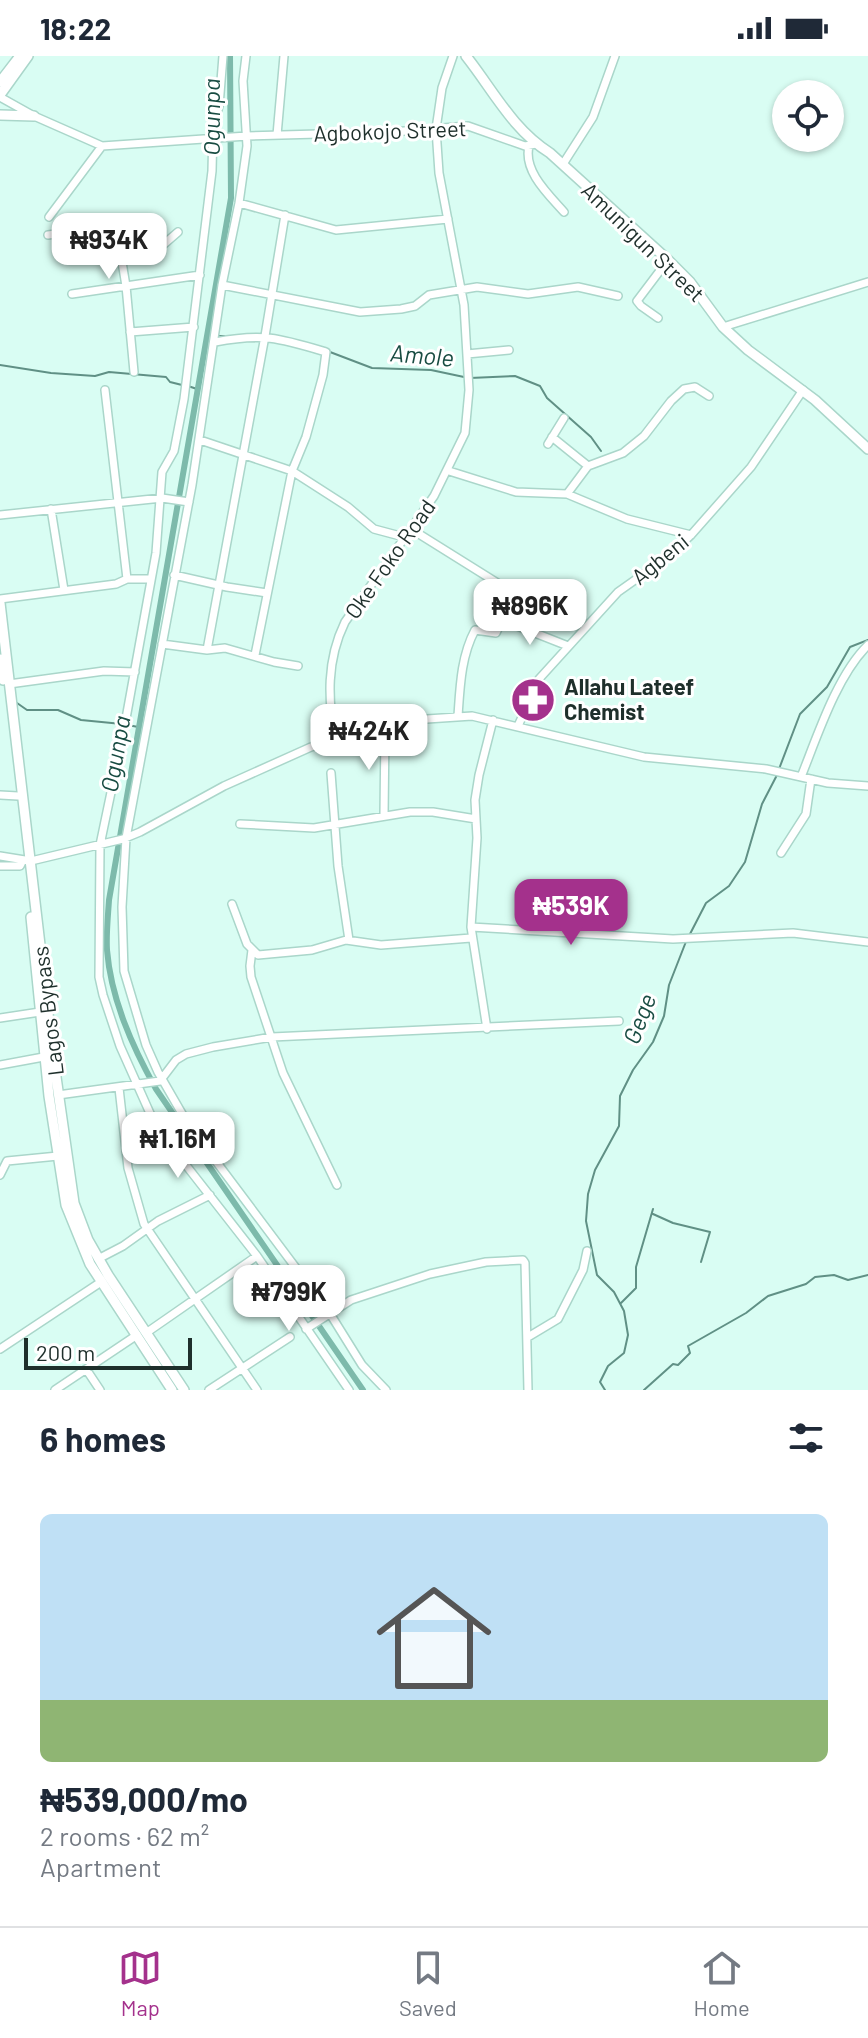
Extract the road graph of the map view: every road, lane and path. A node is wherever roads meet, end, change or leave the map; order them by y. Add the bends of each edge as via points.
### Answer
1 (20, 56) edge
2 (28, 56) edge
3 (223, 56) edge
4 (246, 56) edge
5 (284, 56) edge
6 (453, 56) edge
7 (466, 56) edge
8 (615, 56) edge
9 (0, 82) edge
10 (0, 96) edge
11 (0, 115) edge
12 (34, 116) junction
13 (436, 129) junction
14 (277, 135) junction
15 (244, 136) junction
16 (213, 138) junction
17 (532, 145) junction
18 (102, 146) junction
19 (563, 164) junction
20 (239, 203) junction
21 (564, 212) dead end
22 (285, 215) junction
23 (49, 217) dead end
24 (448, 219) junction
25 (178, 232) dead end
26 (48, 235) dead end
27 (121, 255) junction
28 (668, 260) junction
29 (200, 275) junction
30 (868, 282) edge
31 (222, 285) junction
32 (126, 286) junction
33 (462, 289) junction
34 (72, 294) dead end
35 (271, 295) junction
36 (618, 296) dead end
37 (658, 318) dead end
38 (194, 327) junction
39 (723, 327) junction
40 (130, 332) junction
41 (265, 336) junction
42 (215, 342) junction
43 (509, 350) dead end
44 (467, 354) junction
45 (134, 372) dead end
46 (105, 390) dead end
47 (803, 390) junction
48 (709, 396) dead end
49 (564, 418) dead end
50 (200, 440) junction
51 (868, 449) edge
52 (242, 454) junction
53 (588, 466) junction
54 (292, 471) junction
55 (449, 471) junction
56 (567, 494) junction
57 (164, 498) junction
58 (117, 502) junction
59 (187, 502) junction
60 (51, 509) junction
61 (0, 515) edge
62 (411, 529) junction
63 (691, 535) junction
64 (404, 537) junction
65 (174, 575) junction
66 (127, 579) junction
67 (151, 579) junction
68 (220, 585) junction
69 (64, 590) junction
70 (267, 593) junction
71 (0, 601) edge
72 (502, 620) junction
73 (162, 644) junction
74 (868, 645) edge
75 (568, 646) junction
76 (207, 650) junction
77 (255, 655) junction
78 (0, 659) edge
79 (298, 666) dead end
80 (135, 672) junction
81 (9, 684) junction
82 (458, 716) junction
83 (493, 720) junction
84 (518, 726) junction
85 (385, 729) junction
86 (335, 741) junction
87 (331, 773) dead end
88 (801, 777) junction
89 (811, 779) junction
90 (868, 786) edge
91 (0, 795) edge
92 (18, 796) junction
93 (384, 816) junction
94 (476, 819) junction
95 (240, 824) dead end
96 (337, 824) junction
97 (125, 838) junction
98 (102, 844) junction
99 (781, 853) dead end
100 (0, 856) edge
101 (26, 861) junction
102 (0, 866) edge
103 (232, 904) dead end
104 (471, 927) junction
105 (471, 938) junction
106 (349, 940) junction
107 (868, 942) edge
108 (252, 950) junction
109 (40, 1012) junction
110 (0, 1018) edge
111 (619, 1021) dead end
112 (487, 1029) junction
113 (272, 1037) junction
114 (49, 1056) junction
115 (0, 1065) edge
116 (161, 1080) junction
117 (139, 1084) junction
118 (119, 1088) junction
119 (58, 1095) junction
120 (58, 1156) junction
121 (0, 1175) edge
122 (337, 1185) dead end
123 (210, 1195) junction
124 (148, 1229) junction
125 (587, 1251) dead end
126 (257, 1256) junction
127 (98, 1259) junction
128 (101, 1282) junction
129 (195, 1299) junction
130 (328, 1313) junction
131 (306, 1329) junction
132 (141, 1334) junction
133 (290, 1337) dead end
134 (528, 1337) junction
135 (0, 1349) edge
136 (86, 1369) junction
137 (242, 1369) junction
138 (55, 1390) edge
139 (100, 1390) edge
140 (172, 1390) edge
141 (184, 1390) edge
142 (209, 1390) edge
143 (257, 1390) edge
144 (349, 1390) edge
145 (386, 1390) edge
146 (528, 1390) edge

1 - 9 main road
2 - 10 main road
3 - 16 street
4 - 15 street
5 - 14 street
6 - 13 street, Oke Foko Road
7 - 17 main road, Amunigun Street
8 - 19 street via 593,117
10 - 12 street
11 - 12 main road
12 - 18 street
13 - 14 street, Agbokojo Street
13 - 17 street, Agbokojo Street via 468,126
13 - 24 street, Oke Foko Road
14 - 15 street, Agbokojo Street
15 - 16 street, Agbokojo Street
15 - 20 street
16 - 18 street, Agbokojo Street
16 - 29 street
17 - 19 main road, Amunigun Street
17 - 21 street via 526,156 531,169
18 - 23 street
19 - 28 main road, Amunigun Street
20 - 22 street
20 - 31 street
22 - 24 street via 336,230
22 - 35 street
24 - 33 street, Oke Foko Road
25 - 27 street via 163,245
26 - 27 street via 116,226
27 - 32 street
28 - 37 street via 637,301
28 - 39 main road, Amunigun Street
29 - 32 street
29 - 38 street
30 - 39 street
31 - 35 street
31 - 42 street
32 - 34 street
32 - 40 street
33 - 35 street via 379,312
33 - 36 street via 528,294 578,287
33 - 44 street, Oke Foko Road
35 - 41 street
38 - 40 street
38 - 57 street via 174,451 162,472
39 - 47 main road, Amunigun Street
40 - 45 street
41 - 42 street
41 - 52 street
41 - 54 street via 326,352 306,437
42 - 50 street
43 - 44 street
44 - 55 street, Oke Foko Road via 465,433
46 - 58 street
47 - 51 main road, Amunigun Street
47 - 63 street, Agbeni via 751,467
48 - 53 street via 695,387 684,389 623,453
49 - 53 street via 550,440
50 - 52 street
50 - 59 street
52 - 54 street
52 - 68 street
53 - 56 street
54 - 64 street via 374,529
54 - 70 street
55 - 56 street via 516,492
55 - 62 street, Oke Foko Road
56 - 63 street via 627,519
57 - 58 street
57 - 59 street
57 - 67 street
58 - 60 street
58 - 66 street
59 - 65 street
60 - 61 street
60 - 69 street
62 - 64 street, Oke Foko Road
62 - 72 street via 499,584
63 - 75 street, Agbeni via 618,592
64 - 86 street, Oke Foko Road via 338,636 329,679
65 - 68 street
65 - 73 street
66 - 67 street
66 - 69 street
67 - 80 street
68 - 70 street
68 - 76 street
69 - 71 street
70 - 77 street
71 - 81 main road, Lagos Bypass
72 - 75 street
72 - 82 street via 496,633 475,630 471,637
73 - 76 street
73 - 97 street
74 - 88 street via 832,703
75 - 84 street, Agbeni via 539,679
76 - 77 street
77 - 79 street
78 - 92 main road, Lagos Bypass
80 - 81 street
80 - 98 street
81 - 101 main road, Lagos Bypass
82 - 83 street
82 - 85 street
83 - 84 street
83 - 94 street via 479,775
84 - 88 street via 644,757
85 - 86 street
85 - 93 street
86 - 97 street via 290,755
87 - 96 street
88 - 89 street
89 - 90 street
89 - 99 street via 806,814
91 - 92 street
92 - 101 main road, Lagos Bypass
93 - 94 street via 433,812
93 - 96 street
94 - 104 street
95 - 96 street via 298,829
96 - 106 street
97 - 98 street
97 - 116 street via 124,971
98 - 101 street
98 - 117 street via 99,977 110,1018
100 - 101 street
101 - 102 street
101 - 109 main road, Lagos Bypass
101 - 114 main road, Lagos Bypass
103 - 108 street
104 - 105 street
104 - 107 street via 673,939 775,933
105 - 106 street via 381,945
105 - 112 street
106 - 108 street via 266,956
108 - 113 street via 251,977
109 - 110 street
109 - 114 main road, Lagos Bypass
111 - 112 street
112 - 113 street
113 - 116 street via 186,1054
113 - 122 street via 283,1073
114 - 115 street
114 - 119 main road, Lagos Bypass
114 - 120 main road, Lagos Bypass
116 - 117 street
116 - 130 street
117 - 118 street
117 - 123 street via 153,1120
118 - 119 street
118 - 124 street via 128,1168
119 - 127 main road, Lagos Bypass via 74,1203
120 - 121 street via 7,1161
120 - 128 main road, Lagos Bypass via 72,1223
123 - 124 street
123 - 126 street
124 - 127 street
124 - 129 street
125 - 134 street via 558,1319
126 - 129 street
126 - 131 street
127 - 132 main road, Lagos Bypass
128 - 132 main road, Lagos Bypass
128 - 135 street
129 - 132 street
129 - 137 street
130 - 131 street
130 - 134 street via 430,1274 523,1260
130 - 145 street via 362,1365
131 - 144 street
132 - 136 street
132 - 140 main road, Lagos Bypass
132 - 141 main road, Lagos Bypass
133 - 137 street
134 - 146 street
136 - 138 street
136 - 139 street
137 - 142 street
137 - 143 street

